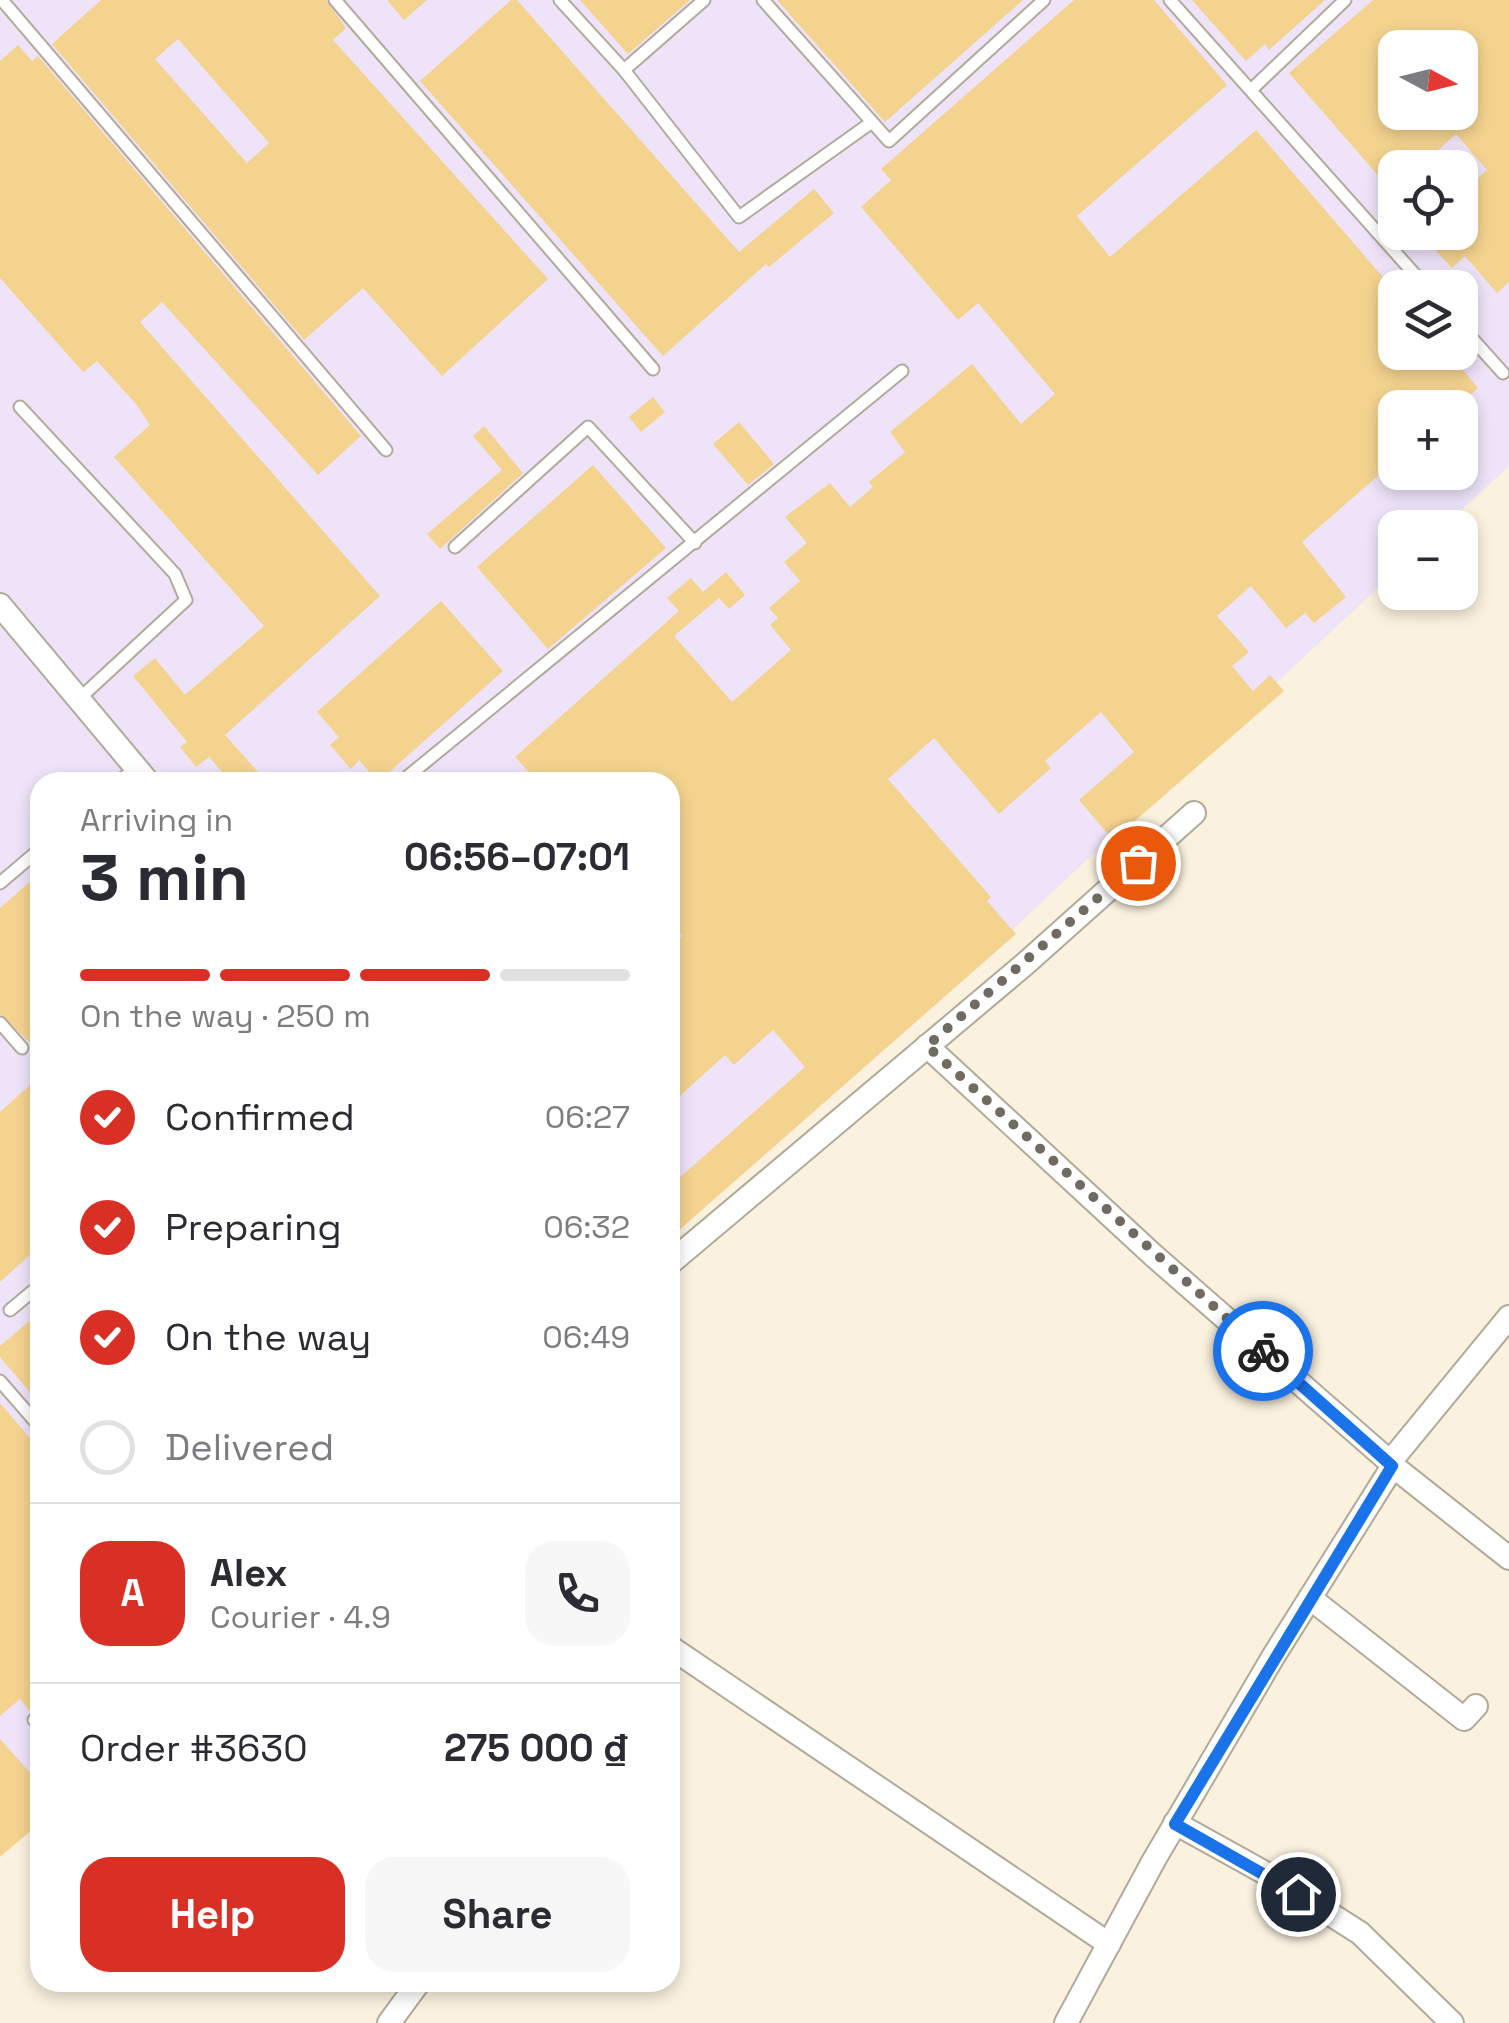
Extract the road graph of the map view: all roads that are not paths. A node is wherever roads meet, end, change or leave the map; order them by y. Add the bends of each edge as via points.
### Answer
1 (2, 0) edge
2 (335, 0) edge
3 (560, 0) edge
4 (704, 0) edge
5 (764, 0) edge
6 (1044, 0) edge
7 (1170, 0) edge
8 (1345, 0) edge
9 (624, 70) junction
10 (1251, 90) junction
11 (872, 122) junction
12 (1411, 270) edge
13 (1478, 345) edge
14 (653, 369) dead end
15 (902, 371) dead end
16 (1503, 373) dead end
17 (20, 407) dead end
18 (386, 450) dead end
19 (695, 543) junction
20 (454, 547) dead end
21 (0, 605) edge
22 (79, 699) junction
23 (130, 772) edge
24 (414, 772) edge
25 (1194, 813) dead end
26 (30, 858) edge
27 (0, 883) edge
28 (0, 1022) edge
29 (927, 1046) junction
30 (22, 1048) dead end
31 (680, 1254) edge
32 (30, 1293) edge
33 (10, 1310) dead end
34 (1509, 1318) edge
35 (0, 1381) edge
36 (30, 1416) edge
37 (1392, 1464) junction
38 (1509, 1558) edge
39 (1310, 1598) junction
40 (680, 1654) edge
41 (1476, 1706) dead end
42 (1175, 1824) junction
43 (1109, 1944) junction
44 (411, 1992) edge
45 (389, 2023) edge
46 (1066, 2023) edge
47 (1452, 2023) edge

1 - 18 lane
2 - 14 lane
3 - 9 lane
4 - 9 lane
5 - 11 lane
6 - 11 lane via 889,141
7 - 10 lane
8 - 10 lane
9 - 11 lane via 739,218
10 - 12 lane
13 - 16 lane
15 - 19 lane
17 - 22 lane via 175,574 186,600
19 - 20 lane via 588,427
19 - 24 lane
21 - 22 street
22 - 23 street
25 - 29 street
26 - 27 lane
28 - 30 lane
29 - 31 street
29 - 37 street
32 - 33 lane
34 - 37 street
35 - 36 lane
37 - 38 street
37 - 39 street
39 - 41 street via 1464,1719
39 - 42 street
40 - 43 street
42 - 43 street
42 - 47 street via 1360,1934
43 - 46 street
44 - 45 street

